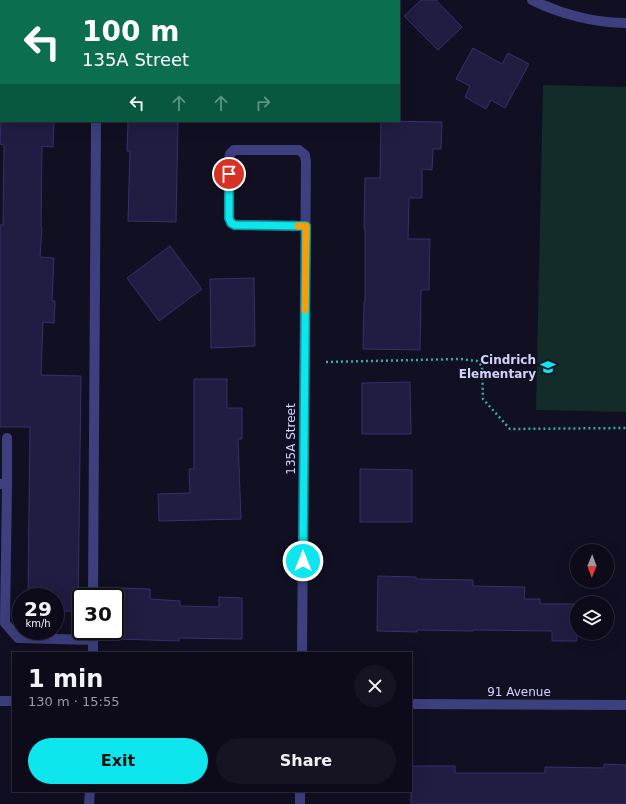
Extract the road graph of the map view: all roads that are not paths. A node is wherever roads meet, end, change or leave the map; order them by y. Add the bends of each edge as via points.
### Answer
1 (533, 0) edge
2 (626, 23) edge
3 (96, 122) edge
4 (306, 226) junction
5 (8, 438) dead end
6 (4, 484) edge
7 (93, 588) edge
8 (72, 636) edge
9 (93, 640) edge
10 (93, 652) edge
11 (302, 652) edge
12 (0, 701) edge
13 (12, 701) edge
14 (412, 704) edge
15 (626, 705) edge
16 (90, 792) edge
17 (300, 792) edge
18 (89, 804) edge
19 (300, 804) edge

1 - 2 street via 570,14 609,23
3 - 7 street
4 - 4 street, 135A Street via 231,223 230,154 234,150 299,150 305,155
4 - 11 street, 135A Street
5 - 6 street
6 - 8 street via 5,623 18,638
9 - 10 street
12 - 13 street
14 - 15 street, 91 Avenue
16 - 18 street
17 - 19 street

